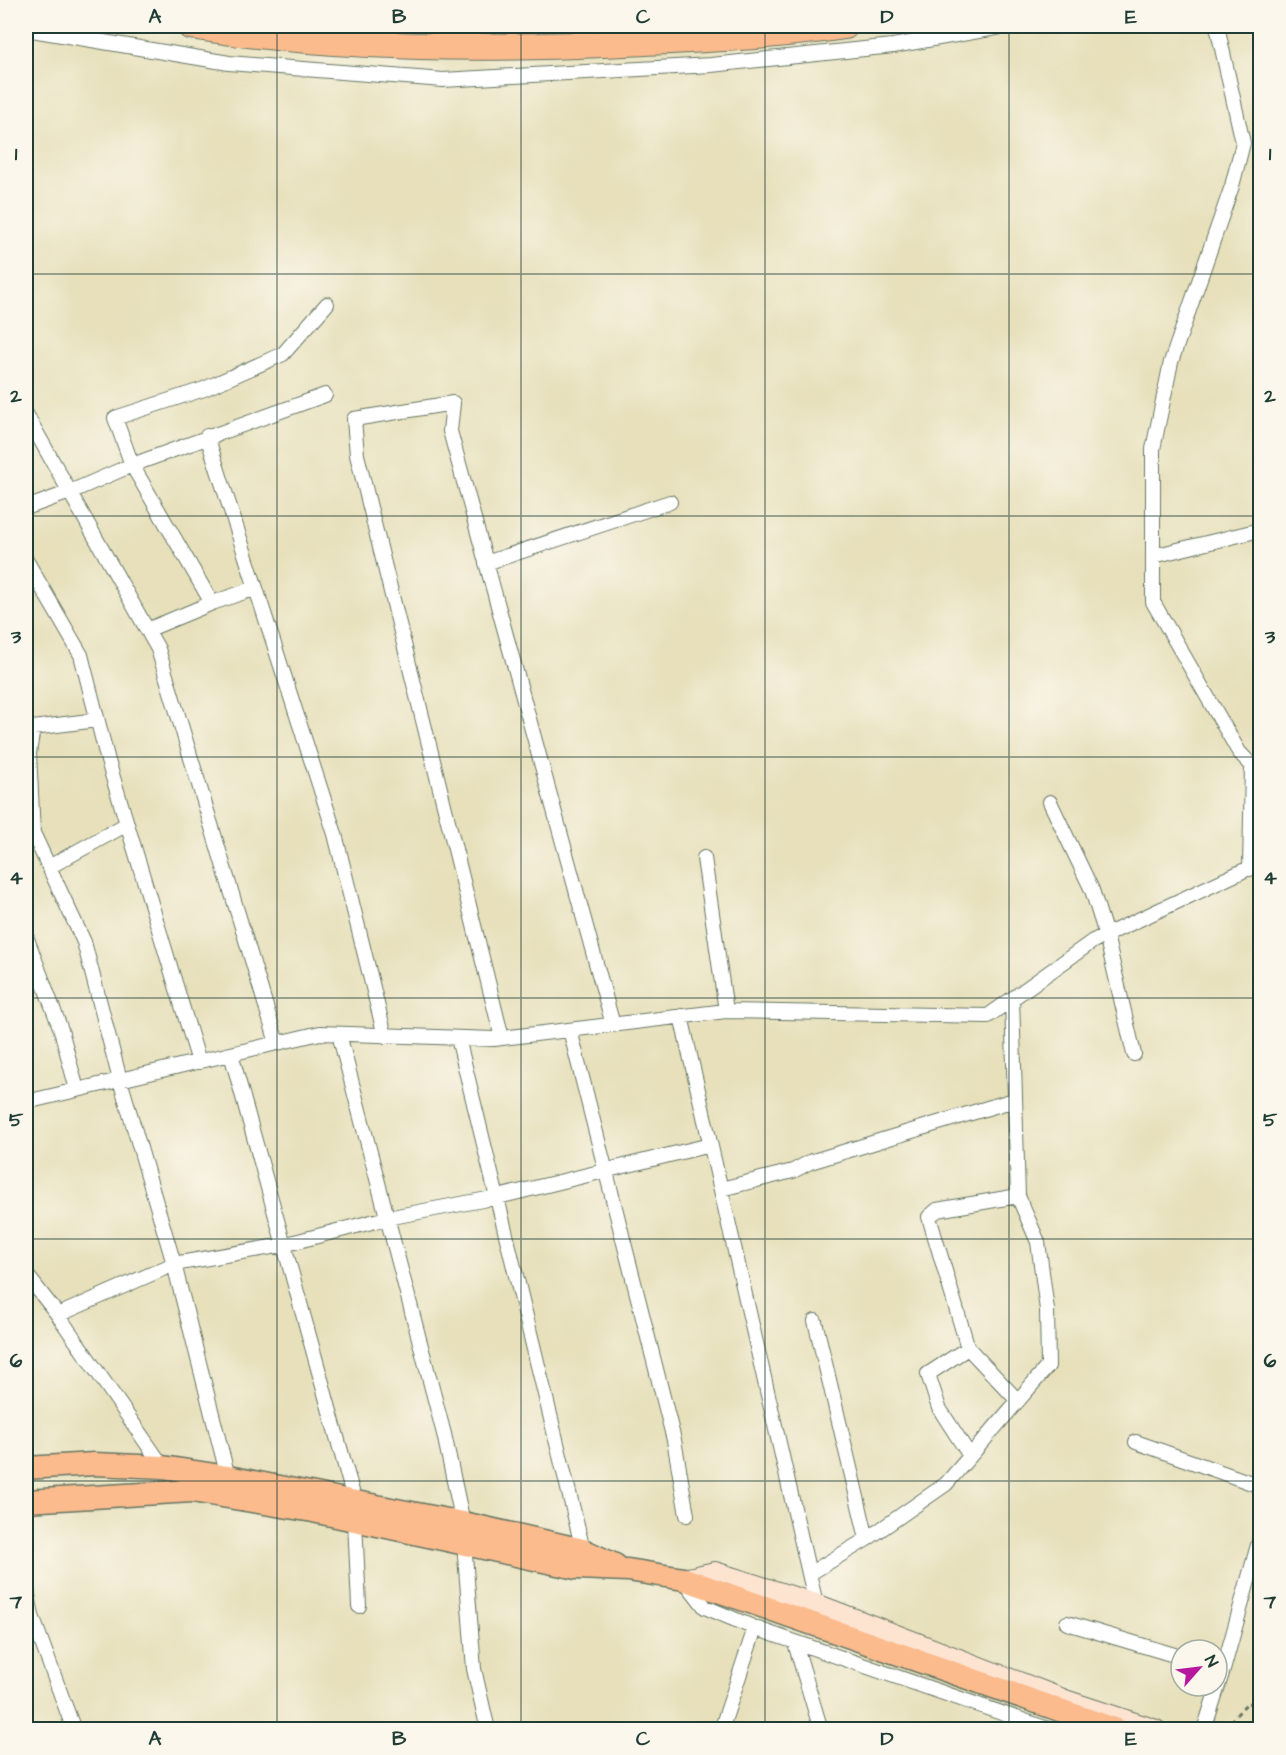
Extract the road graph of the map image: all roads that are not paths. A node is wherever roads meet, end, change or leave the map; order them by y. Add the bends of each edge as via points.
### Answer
1 (190, 26) edge
2 (845, 26) edge
3 (1007, 26) edge
4 (1217, 26) edge
5 (26, 29) edge
6 (327, 304) dead end
7 (325, 395) dead end
8 (26, 414) edge
9 (207, 436) junction
10 (132, 465) junction
11 (70, 492) junction
12 (670, 502) dead end
13 (26, 508) edge
14 (1260, 530) edge
15 (1153, 556) junction
16 (26, 560) edge
17 (486, 563) junction
18 (256, 588) junction
19 (212, 603) junction
20 (147, 630) junction
21 (97, 720) junction
22 (1256, 770) edge
23 (1050, 802) dead end
24 (127, 824) junction
25 (29, 834) edge
26 (704, 858) dead end
27 (1255, 866) edge
28 (49, 867) junction
29 (1106, 935) junction
30 (26, 936) edge
31 (1012, 999) junction
32 (726, 1011) junction
33 (681, 1016) junction
34 (613, 1025) junction
35 (570, 1030) junction
36 (339, 1034) junction
37 (385, 1035) junction
38 (458, 1038) junction
39 (502, 1038) junction
40 (277, 1043) junction
41 (231, 1054) junction
42 (1134, 1054) dead end
43 (199, 1062) junction
44 (120, 1080) junction
45 (77, 1090) junction
46 (1014, 1100) junction
47 (26, 1102) edge
48 (710, 1145) junction
49 (606, 1172) junction
50 (721, 1189) junction
51 (1018, 1196) junction
52 (498, 1197) junction
53 (387, 1218) junction
54 (283, 1245) junction
55 (174, 1264) junction
56 (26, 1274) edge
57 (58, 1316) junction
58 (815, 1321) dead end
59 (968, 1348) junction
60 (1018, 1401) junction
61 (1136, 1442) dead end
62 (970, 1456) junction
63 (163, 1467) junction
64 (26, 1468) edge
65 (228, 1477) junction
66 (1260, 1486) edge
67 (26, 1501) edge
68 (355, 1512) junction
69 (687, 1515) dead end
70 (464, 1533) junction
71 (1260, 1538) edge
72 (867, 1539) junction
73 (583, 1550) junction
74 (628, 1570) junction
75 (809, 1574) junction
76 (695, 1583) junction
77 (26, 1585) edge
78 (816, 1604) junction
79 (359, 1606) dead end
80 (1067, 1623) dead end
81 (755, 1628) junction
82 (1229, 1640) edge
83 (795, 1643) junction
84 (1169, 1654) edge
85 (1212, 1698) edge
86 (74, 1730) edge
87 (488, 1730) edge
88 (721, 1730) edge
89 (820, 1730) edge
90 (1051, 1730) edge
91 (1117, 1730) edge
92 (1156, 1730) edge
93 (1204, 1730) edge

1 - 2 highway via 414,46 537,47 722,38
3 - 5 street via 893,46 711,64 442,80 229,63
4 - 15 street via 1243,143 1171,362 1153,449
6 - 10 street via 284,354 204,389 115,418
7 - 9 street
8 - 11 street
9 - 10 street
9 - 18 street
10 - 11 street
10 - 19 street
11 - 13 street
11 - 20 street
12 - 17 street
14 - 15 street
15 - 22 street via 1153,602 1239,752
16 - 21 street via 81,656
17 - 34 street
17 - 39 street via 450,432 453,403 354,419 357,454
18 - 19 street
18 - 37 street via 335,834
19 - 20 street
20 - 40 street via 158,649
21 - 24 street
21 - 25 street via 33,728 29,753
22 - 27 street
23 - 29 street via 1092,890
24 - 28 street
24 - 43 street
25 - 28 street
26 - 32 street
27 - 29 street
28 - 44 street via 84,942
29 - 31 street
29 - 42 street
30 - 45 street via 62,1030
31 - 32 street via 988,1016
31 - 46 street
32 - 33 street
33 - 34 street
33 - 48 street
34 - 35 street
35 - 39 street
35 - 49 street
36 - 37 street
36 - 40 street via 320,1033
36 - 53 street
37 - 38 street
38 - 39 street
38 - 52 street
40 - 41 street
41 - 43 street
41 - 54 street
43 - 44 street
44 - 45 street
44 - 55 street
45 - 47 street
46 - 50 street via 810,1162 793,1171
46 - 51 street
48 - 49 street
48 - 50 street
49 - 52 street
49 - 69 street via 674,1440
50 - 75 street
51 - 59 street via 937,1210 929,1217
51 - 60 street via 1038,1242 1047,1310 1048,1366
52 - 53 street
52 - 73 street
53 - 54 street
53 - 70 street via 444,1434
54 - 55 street
54 - 68 street
55 - 57 street
55 - 65 street
56 - 57 street
57 - 63 street
58 - 72 street
59 - 60 street
59 - 62 street via 928,1374 939,1408
60 - 62 street
61 - 66 street
62 - 72 street via 946,1484
63 - 64 main road via 94,1464
63 - 65 main road
65 - 68 main road
67 - 68 main road via 192,1491 313,1511
68 - 70 main road
68 - 79 street
70 - 73 main road
70 - 74 main road via 576,1568
70 - 87 street via 474,1669
71 - 82 street
72 - 75 street
73 - 74 main road
74 - 76 main road
75 - 78 street
76 - 78 street via 715,1572
76 - 81 street via 705,1607
76 - 91 main road
77 - 86 street via 32,1616
78 - 92 street via 1068,1701
80 - 84 street
81 - 83 street
81 - 88 street
83 - 89 street
83 - 90 street
85 - 93 street

